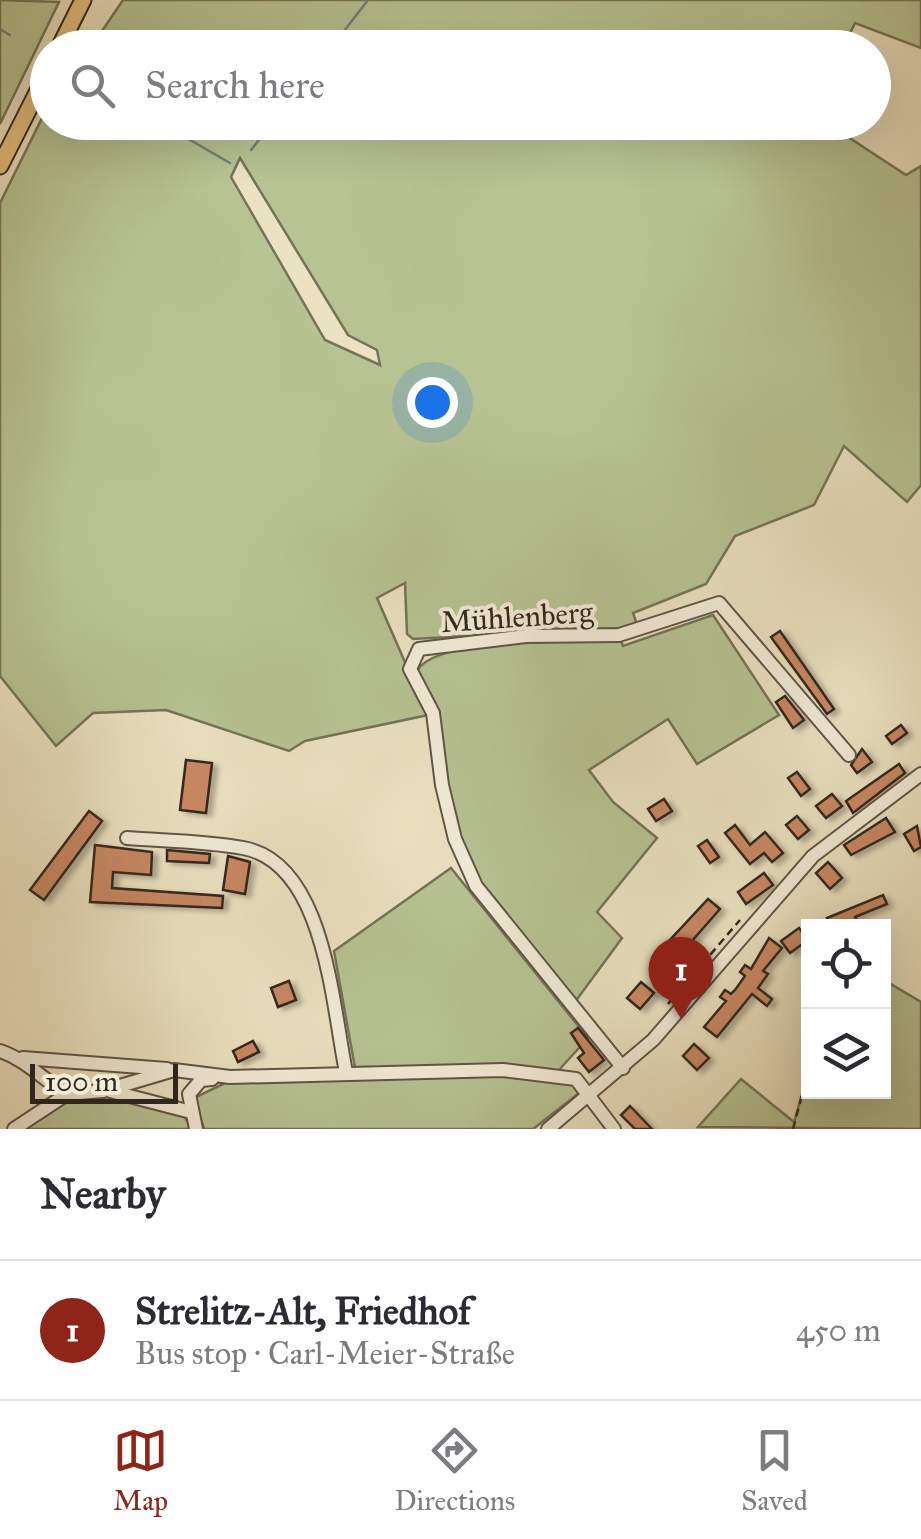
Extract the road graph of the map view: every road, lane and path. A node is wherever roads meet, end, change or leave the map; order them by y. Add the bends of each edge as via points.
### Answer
1 (83, 0) edge
2 (68, 30) edge
3 (30, 107) edge
4 (0, 166) edge
5 (849, 755) dead end
6 (921, 774) edge
7 (128, 838) dead end
8 (752, 926) junction
9 (664, 1010) dead end
10 (0, 1051) edge
11 (23, 1058) junction
12 (622, 1068) junction
13 (179, 1071) junction
14 (346, 1072) junction
15 (230, 1078) junction
16 (103, 1090) junction
17 (67, 1094) junction
18 (189, 1094) junction
19 (589, 1097) junction
20 (801, 1099) edge
21 (191, 1112) junction
22 (14, 1129) edge
23 (196, 1129) edge
24 (548, 1129) edge
25 (614, 1129) edge
26 (793, 1129) edge

1 - 2 main road
3 - 4 main road
5 - 12 street, Mühlenberg via 718,603 619,635 526,636 420,649 410,670 433,714 442,786 470,874
6 - 8 street via 828,842
7 - 14 street via 246,848 277,862 300,887 317,930
8 - 9 path via 739,920
8 - 12 street
10 - 11 street
11 - 13 street
11 - 17 street
12 - 19 street
13 - 15 street
13 - 16 street
13 - 18 street
14 - 15 street
14 - 19 street via 539,1072 576,1079
15 - 18 street via 201,1080
16 - 17 street
16 - 21 street
17 - 22 street
18 - 21 street
19 - 24 street
19 - 25 street
20 - 26 path
21 - 23 street

